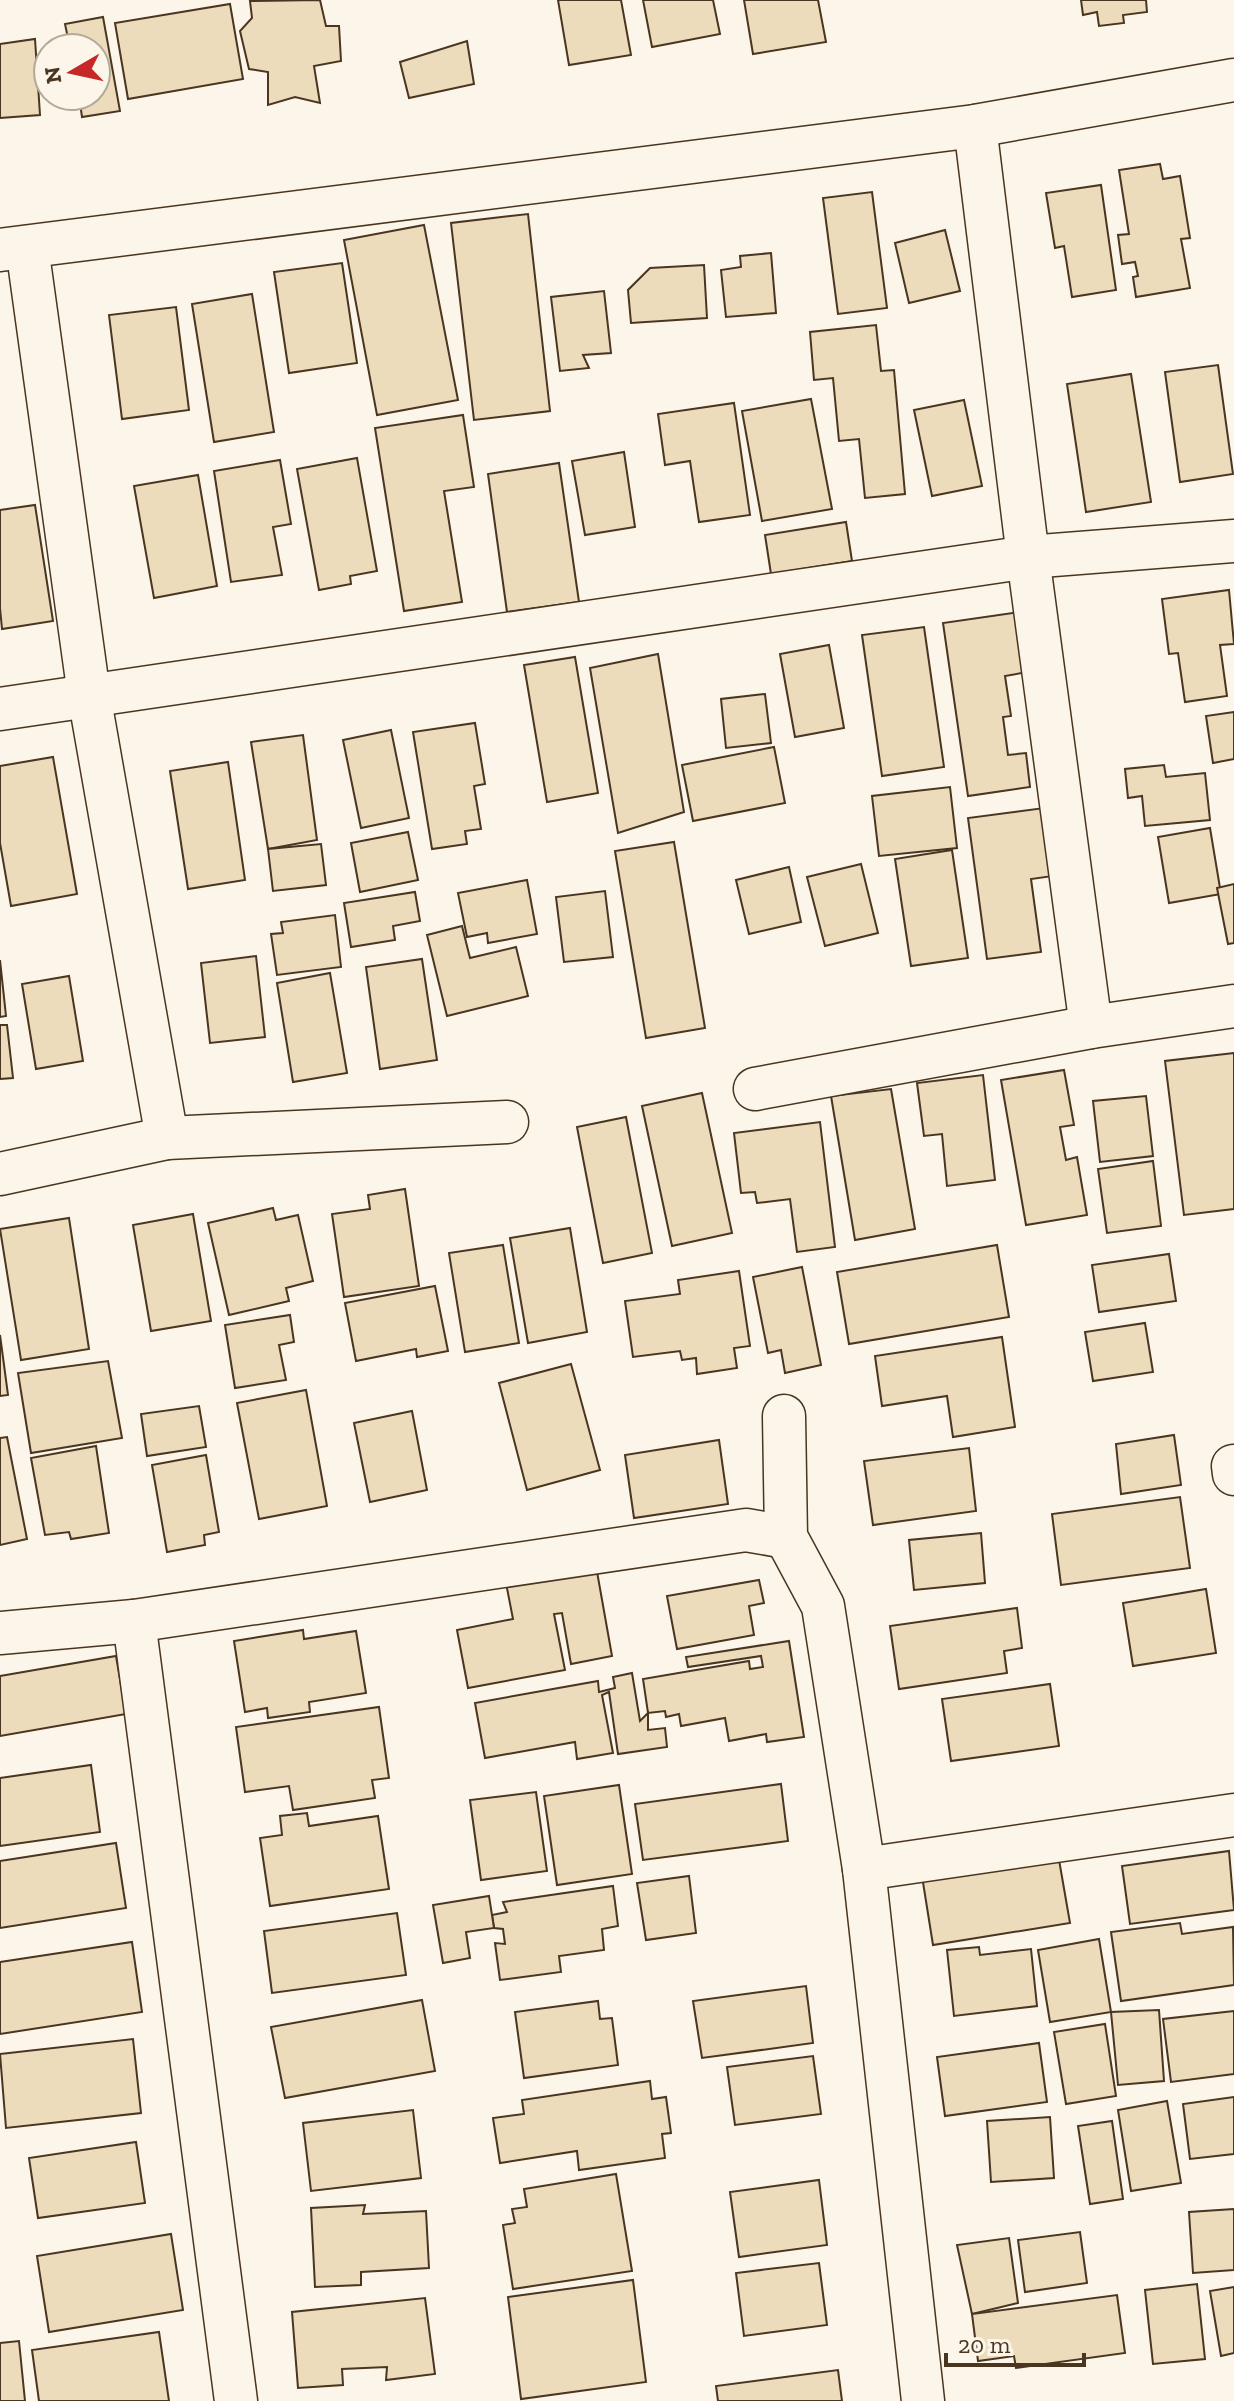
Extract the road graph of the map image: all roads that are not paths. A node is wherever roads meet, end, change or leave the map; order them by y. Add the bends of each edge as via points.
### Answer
1 (1234, 80) edge
2 (975, 126) junction
3 (13, 248) edge
4 (1234, 541) edge
5 (1028, 557) junction
6 (89, 695) junction
7 (0, 709) edge
8 (1234, 1006) edge
9 (1091, 1027) junction
10 (755, 1089) dead end
11 (507, 1122) dead end
12 (167, 1138) junction
13 (0, 1174) edge
14 (784, 1416) dead end
15 (786, 1537) junction
16 (134, 1621) junction
17 (0, 1633) edge
18 (1234, 1815) edge
19 (864, 1869) junction
20 (236, 2401) edge
21 (923, 2401) edge

1 - 2 street
2 - 3 street
2 - 5 street
3 - 6 street
4 - 5 street
5 - 6 street
5 - 9 street
6 - 7 street
6 - 12 street
8 - 9 street
9 - 10 street
11 - 12 street
12 - 13 street
14 - 15 street
15 - 16 street via 746,1530
15 - 19 street via 823,1606
16 - 17 street
16 - 20 street
18 - 19 street
19 - 21 street

